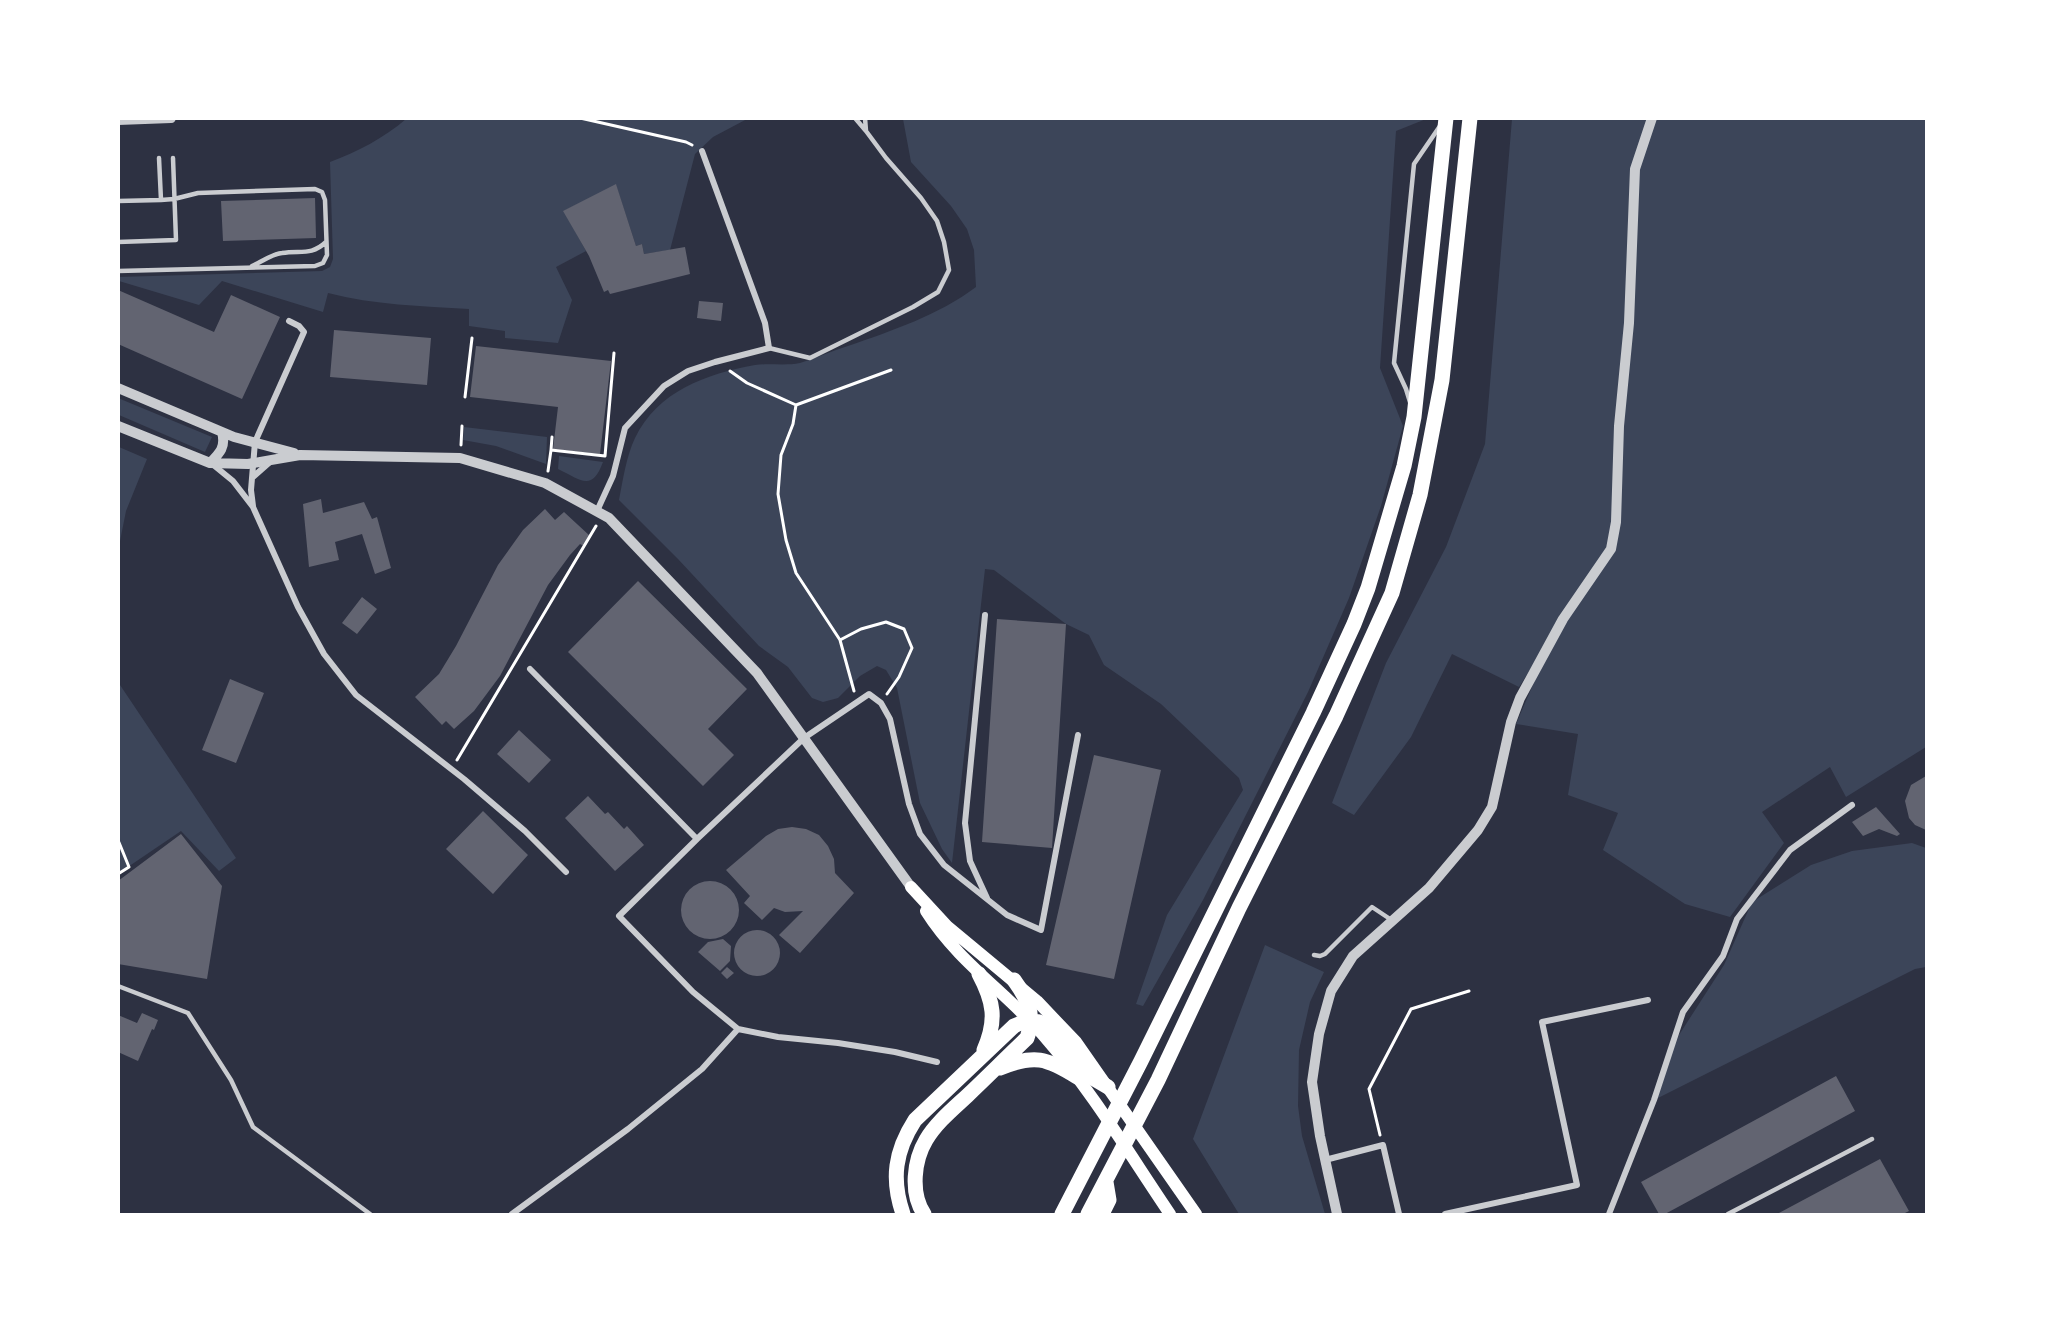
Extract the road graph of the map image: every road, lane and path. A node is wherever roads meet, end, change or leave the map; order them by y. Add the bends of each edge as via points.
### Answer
1 (171, 118) edge
2 (580, 118) edge
3 (855, 118) edge
4 (865, 118) edge
5 (1445, 118) edge
6 (1470, 118) edge
7 (1652, 118) edge
8 (118, 120) edge
9 (866, 131) junction
10 (702, 151) joint
11 (159, 158) dead end
12 (173, 158) dead end
13 (174, 199) junction
14 (161, 200) junction
15 (118, 201) edge
16 (118, 242) edge
17 (327, 242) junction
18 (249, 268) junction
19 (118, 271) edge
20 (289, 321) dead end
21 (472, 338) dead end
22 (769, 348) junction
23 (614, 353) dead end
24 (715, 362) junction
25 (891, 370) dead end
26 (118, 388) edge
27 (465, 397) dead end
28 (796, 405) junction
29 (1414, 417) junction
30 (118, 426) edge
31 (222, 432) junction
32 (552, 437) dead end
33 (255, 442) junction
34 (551, 450) junction
35 (300, 455) junction
36 (277, 458) junction
37 (210, 463) junction
38 (253, 463) junction
39 (252, 477) junction
40 (545, 483) junction
41 (253, 507) junction
42 (600, 513) junction
43 (985, 615) dead end
44 (840, 640) junction
45 (530, 669) dead end
46 (857, 701) junction
47 (881, 703) junction
48 (1078, 735) dead end
49 (804, 738) junction
50 (452, 770) junction
51 (1852, 806) dead end
52 (697, 838) junction
53 (118, 840) edge
54 (566, 872) dead end
55 (118, 874) edge
56 (911, 887) junction
57 (989, 901) junction
58 (1393, 921) junction
59 (1314, 955) dead end
60 (979, 974) junction
61 (1014, 980) junction
62 (118, 986) edge
63 (1469, 991) dead end
64 (1648, 1000) dead end
65 (1031, 1021) junction
66 (738, 1029) junction
67 (982, 1056) junction
68 (937, 1062) dead end
69 (994, 1070) junction
70 (1077, 1077) junction
71 (1108, 1088) junction
72 (1872, 1139) dead end
73 (1383, 1145) junction
74 (1325, 1160) junction
75 (1088, 1162) junction
76 (1106, 1182) junction
77 (370, 1215) edge
78 (512, 1215) edge
79 (903, 1215) edge
80 (924, 1215) edge
81 (1050, 1215) edge
82 (1062, 1215) edge
83 (1088, 1215) edge
84 (1102, 1215) edge
85 (1170, 1215) edge
86 (1196, 1215) edge
87 (1337, 1215) edge
88 (1400, 1215) edge
89 (1445, 1215) edge
90 (1609, 1215) edge
91 (1728, 1215) edge

1 - 8 street
2 - 10 path via 686,142
3 - 9 lane
4 - 9 lane
5 - 29 highway
5 - 29 lane via 1414,164 1394,363
6 - 76 highway via 1442,380 1420,495 1392,592 1336,716
7 - 58 street via 1635,169 1629,322 1611,549 1563,619 1520,698 1492,807 1478,830 1429,888
9 - 22 lane via 937,220 949,270 938,292 913,308 810,358
10 - 22 street via 765,323
11 - 14 lane
12 - 13 lane
13 - 14 lane
13 - 16 lane via 176,240
13 - 17 lane via 198,193 315,189 322,192 325,200
14 - 15 lane
17 - 18 lane via 310,252 280,253
17 - 18 lane via 323,263 315,266
18 - 19 lane
20 - 33 street via 304,332
21 - 27 path
22 - 24 street
23 - 34 path via 605,456
24 - 28 path via 747,383
24 - 42 street via 688,371 664,386 625,428
25 - 28 path
26 - 31 street
28 - 44 path via 781,455 778,494 786,540 796,573
29 - 75 highway via 1381,548 1354,624
30 - 37 street
31 - 33 street
31 - 37 street via 222,451
32 - 34 path
33 - 35 street
33 - 38 street
34 - 40 path
35 - 36 street
35 - 40 street via 460,458
36 - 38 street
36 - 39 street
37 - 38 street
37 - 41 street via 233,482
38 - 39 street
39 - 41 street
40 - 42 street
41 - 50 street via 324,654 356,695
42 - 49 street via 649,558 757,673
42 - 50 path
43 - 57 street via 965,824 970,861
44 - 46 path
44 - 47 path via 886,622 904,629 912,648 900,677
45 - 52 street
46 - 47 street via 869,694
46 - 49 street
47 - 57 street via 890,719 909,804 920,834 944,865
48 - 57 street via 1041,930 1007,915
49 - 52 street
49 - 56 street
50 - 54 street via 525,831
51 - 90 street via 1790,850 1737,919 1723,956 1683,1012
52 - 66 street via 619,916 693,992
53 - 55 path via 129,867
56 - 60 main road via 939,931
56 - 61 main road via 962,939
58 - 59 lane via 1372,907 1325,954
58 - 74 street via 1353,956 1331,991 1312,1082
60 - 65 main road
60 - 67 highway via 988,990 993,1016
61 - 65 highway via 1026,997
61 - 71 main road via 1083,1050
62 - 77 lane via 188,1013 231,1080 253,1127
63 - 73 path via 1411,1009 1369,1089
64 - 89 street via 1542,1022 1577,1185
65 - 67 highway via 1014,1026
65 - 69 highway via 1027,1038
65 - 70 main road
65 - 71 highway via 1048,1026 1091,1077
66 - 68 street via 896,1052
66 - 78 street via 702,1069
67 - 79 highway via 915,1120 905,1136 896,1171
69 - 70 highway via 1035,1059 1050,1061
69 - 80 highway via 927,1138 915,1177 916,1196
70 - 85 main road
71 - 86 main road
72 - 91 lane
73 - 74 street
73 - 88 street
74 - 87 street
75 - 81 highway via 1072,1174
75 - 82 highway
76 - 83 highway
76 - 84 highway via 1109,1200

